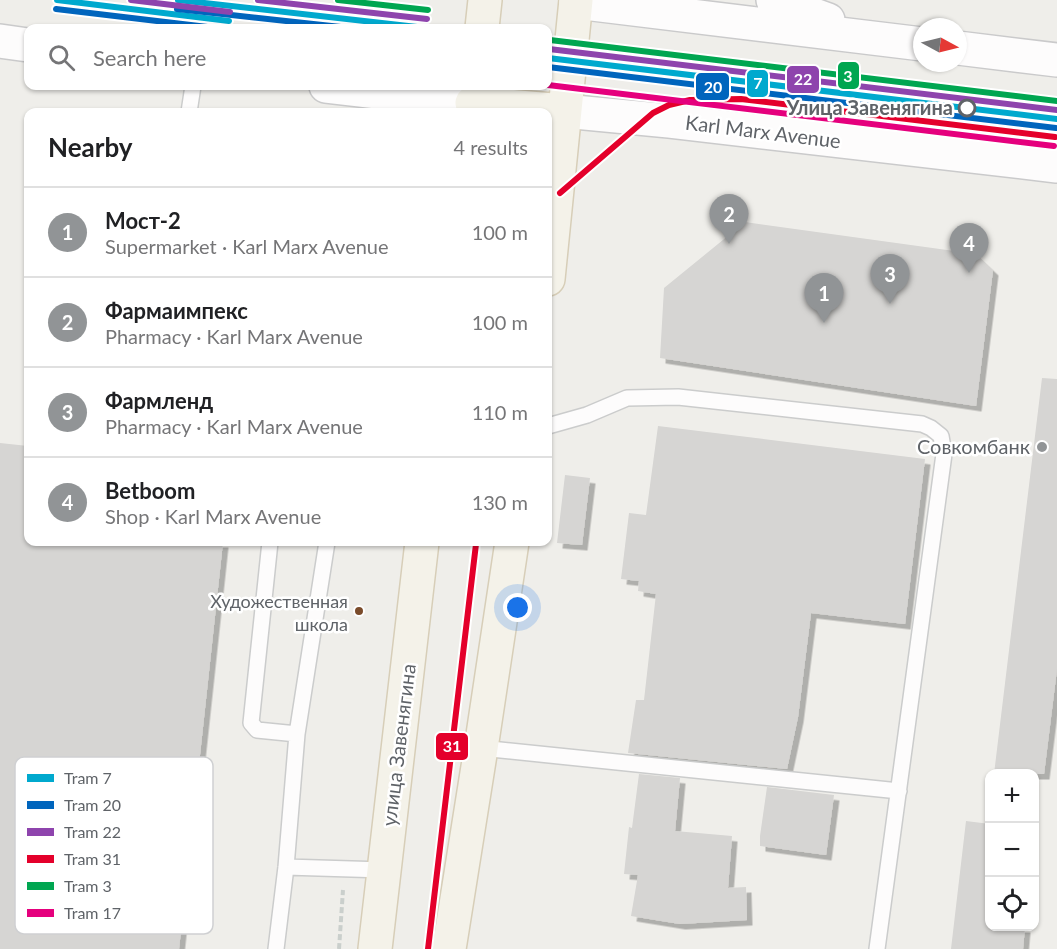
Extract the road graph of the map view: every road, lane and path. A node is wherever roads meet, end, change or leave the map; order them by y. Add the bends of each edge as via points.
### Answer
1 (485, 0) edge
2 (773, 0) edge
3 (570, 1) edge
4 (482, 24) edge
5 (878, 39) junction
6 (0, 41) edge
7 (913, 43) edge
8 (24, 44) edge
9 (967, 49) edge
10 (1057, 60) edge
11 (192, 90) edge
12 (369, 90) edge
13 (473, 100) edge
14 (190, 108) edge
15 (539, 108) edge
16 (552, 110) edge
17 (564, 111) junction
18 (1057, 165) edge
19 (552, 237) edge
20 (552, 425) edge
21 (270, 546) edge
22 (326, 546) edge
23 (422, 546) edge
24 (511, 546) edge
25 (297, 734) junction
26 (482, 748) junction
27 (899, 791) junction
28 (286, 867) junction
29 (345, 869) junction
30 (384, 870) junction
31 (276, 949) edge
32 (339, 949) edge
33 (375, 949) edge
34 (449, 949) edge
35 (877, 949) edge

1 - 4 main road
2 - 5 main road
3 - 5 main road
3 - 17 main road
5 - 7 main road
6 - 8 main road
9 - 10 main road
11 - 14 lane
12 - 13 main road, Karl Marx Avenue
13 - 15 main road, Karl Marx Avenue
16 - 17 main road, Karl Marx Avenue
17 - 18 main road, Karl Marx Avenue
17 - 19 main road
20 - 27 lane via 627,398 678,397 922,424 941,436 944,454
21 - 25 lane via 251,723 257,730
22 - 25 lane
23 - 30 main road, улица Завенягина
24 - 26 main road
25 - 28 lane
26 - 27 lane
26 - 34 main road
27 - 35 lane
28 - 29 lane
28 - 31 lane
29 - 30 lane
29 - 32 path
30 - 33 main road, улица Завенягина

